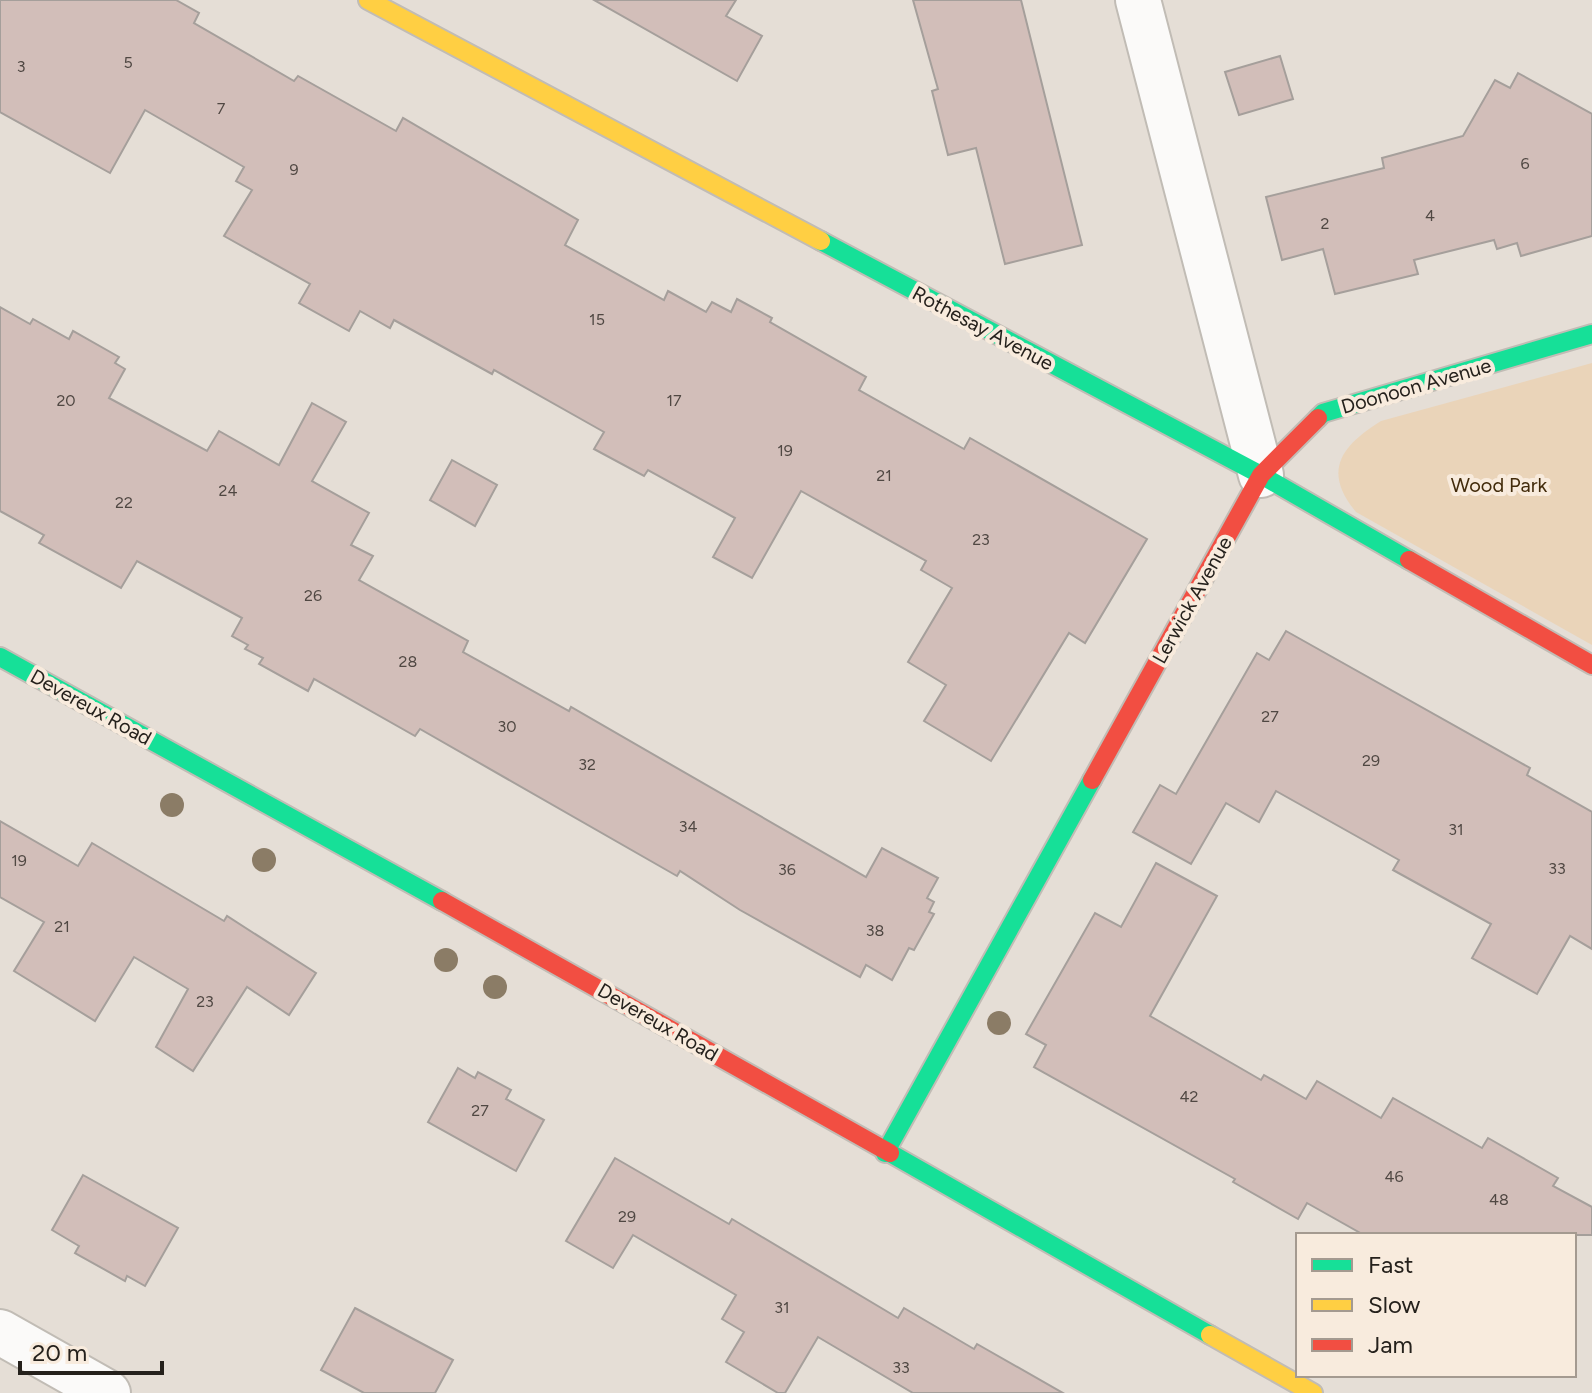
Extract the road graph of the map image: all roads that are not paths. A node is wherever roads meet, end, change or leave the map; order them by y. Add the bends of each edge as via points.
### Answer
1 (368, 0) edge
2 (1138, 0) edge
3 (1592, 334) edge
4 (1261, 475) junction
5 (0, 657) edge
6 (1592, 665) edge
7 (885, 1153) junction
8 (0, 1332) edge
9 (108, 1393) edge
10 (1313, 1393) edge

1 - 4 street, Rothesay Avenue
2 - 4 street
3 - 4 street, Doonoon Avenue via 1323,413
4 - 6 street, Rothesay Avenue
4 - 7 street, Lerwick Avenue
5 - 7 street, Devereux Road via 640,1010
7 - 10 street, Devereux Road
8 - 9 street

